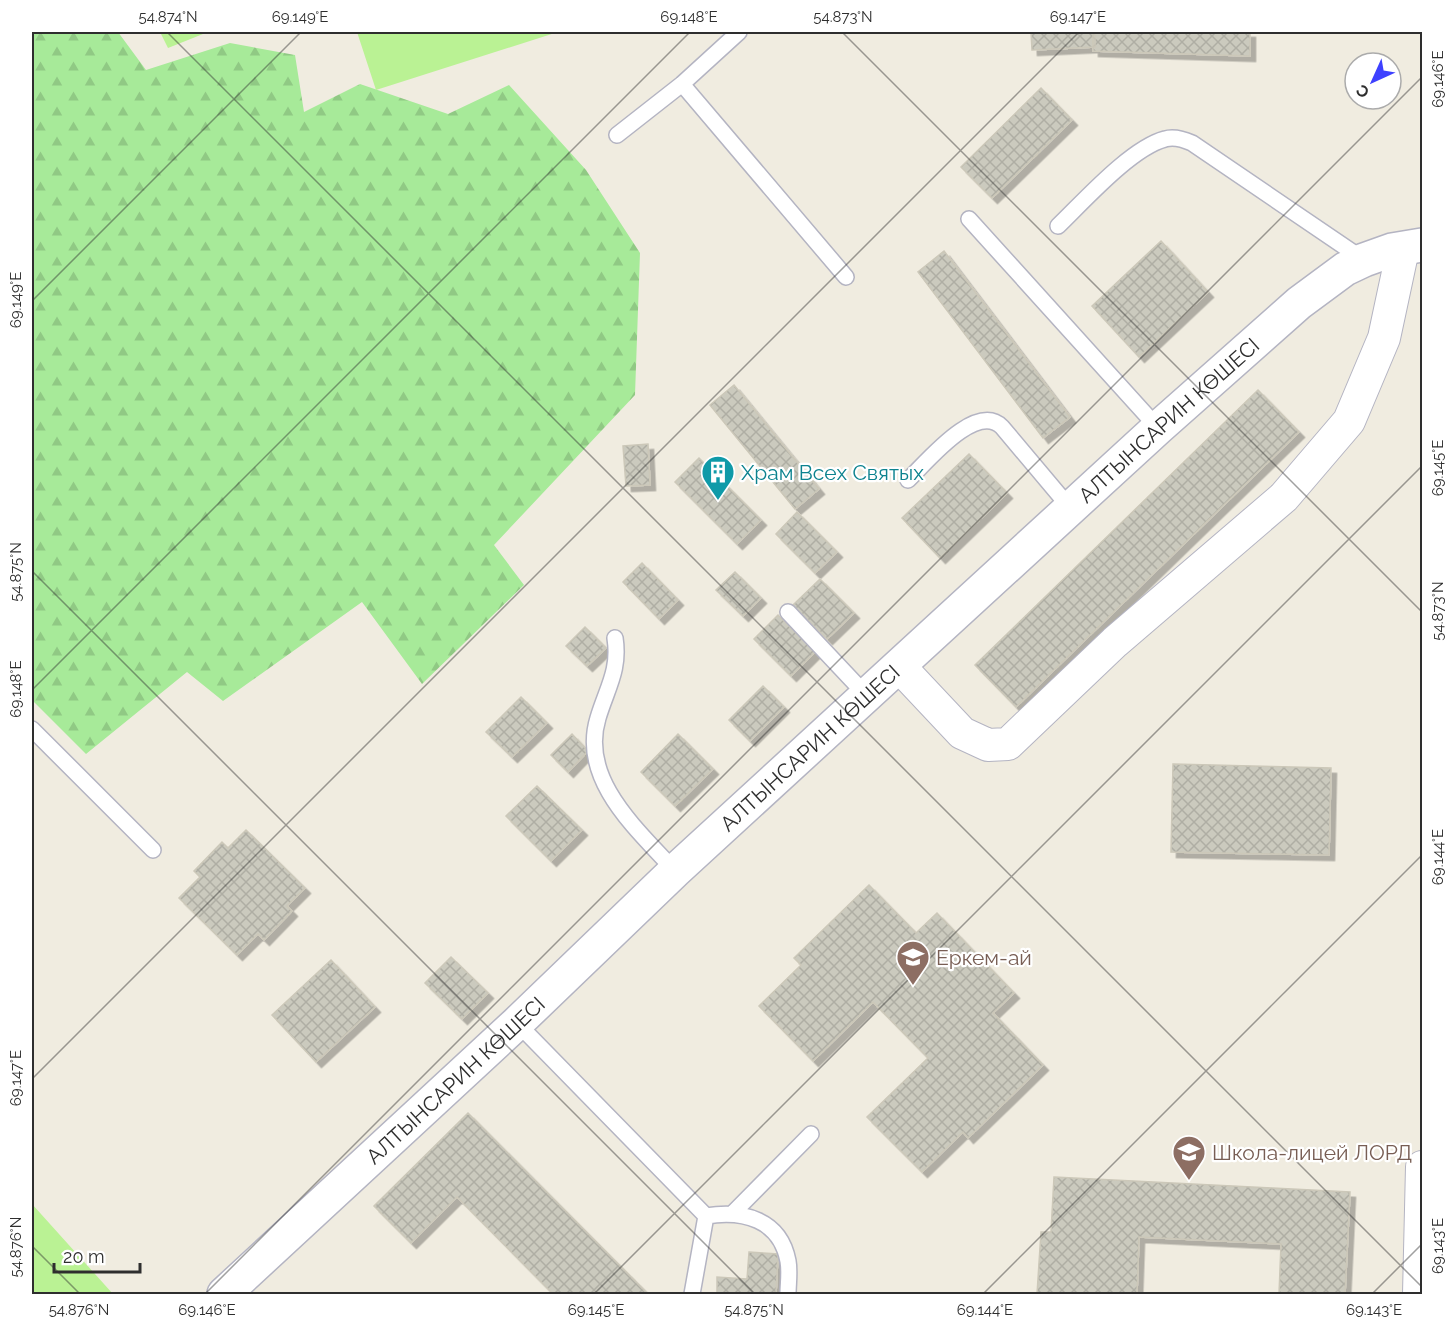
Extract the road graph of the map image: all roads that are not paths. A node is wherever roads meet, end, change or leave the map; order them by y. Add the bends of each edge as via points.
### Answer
1 (739, 32) edge
2 (682, 84) junction
3 (617, 135) dead end
4 (969, 219) dead end
5 (1058, 226) dead end
6 (1413, 247) edge
7 (1364, 260) junction
8 (846, 277) dead end
9 (1158, 428) junction
10 (908, 480) dead end
11 (1071, 509) junction
12 (788, 612) dead end
13 (615, 638) dead end
14 (899, 666) junction
15 (867, 696) junction
16 (32, 729) edge
17 (153, 850) dead end
18 (675, 871) junction
19 (517, 1023) junction
20 (811, 1134) dead end
21 (1422, 1167) edge
22 (732, 1213) junction
23 (706, 1216) junction
24 (224, 1294) edge
25 (692, 1294) edge
26 (788, 1294) edge
27 (1419, 1294) edge

1 - 2 lane
2 - 3 lane
2 - 8 lane
4 - 9 lane
5 - 7 lane via 1132,157 1156,142 1175,138 1192,143
6 - 7 street, АЛТЫНСАРИН КӨШЕСІ
6 - 14 street via 1384,338 1350,421 1284,497 1115,642 1008,744 988,745 962,733
7 - 9 street, АЛТЫНСАРИН КӨШЕСІ via 1299,303
9 - 11 street, АЛТЫНСАРИН КӨШЕСІ
10 - 11 lane via 960,431 974,422 989,420 1002,427
11 - 14 street, АЛТЫНСАРИН КӨШЕСІ
12 - 15 lane
13 - 18 lane via 616,666 594,731 601,772 621,812
14 - 15 street, АЛТЫНСАРИН КӨШЕСІ
15 - 18 street, АЛТЫНСАРИН КӨШЕСІ
16 - 17 lane
18 - 19 street, АЛТЫНСАРИН КӨШЕСІ
19 - 23 lane
19 - 24 street, АЛТЫНСАРИН КӨШЕСІ
20 - 22 lane
21 - 27 street
22 - 23 lane
22 - 26 lane via 754,1218 783,1245 789,1264
23 - 25 lane

